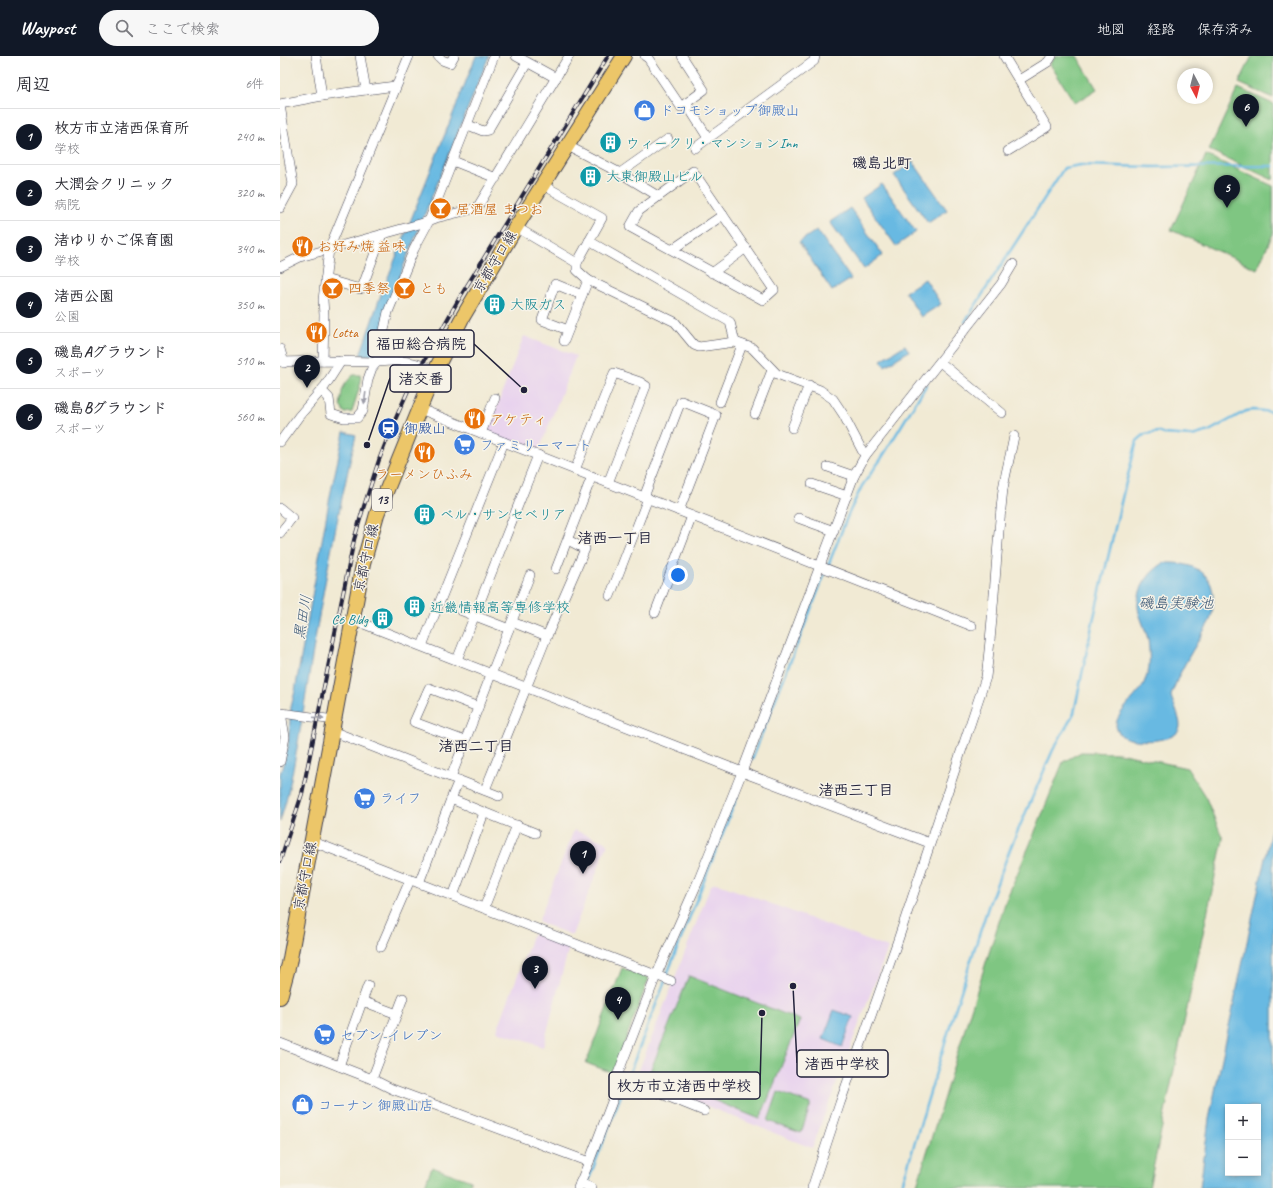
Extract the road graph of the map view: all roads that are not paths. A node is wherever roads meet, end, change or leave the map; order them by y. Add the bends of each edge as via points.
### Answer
1 (316, 56) edge
2 (360, 56) edge
3 (409, 56) edge
4 (438, 56) edge
5 (454, 56) edge
6 (494, 56) edge
7 (516, 56) edge
8 (569, 56) edge
9 (624, 56) edge
10 (644, 56) edge
11 (682, 56) edge
12 (815, 56) edge
13 (1004, 56) edge
14 (1052, 56) edge
15 (527, 63) junction
16 (556, 78) junction
17 (1019, 80) junction
18 (396, 86) junction
19 (366, 90) junction
20 (322, 96) junction
21 (686, 103) junction
22 (280, 105) edge
23 (468, 125) junction
24 (708, 138) junction
25 (668, 139) dead end
26 (568, 146) junction
27 (695, 148) dead end
28 (1008, 151) dead end
29 (453, 161) junction
30 (620, 173) junction
31 (496, 178) junction
32 (543, 185) junction
33 (658, 196) junction
34 (280, 208) edge
35 (723, 215) junction
36 (426, 222) junction
37 (516, 227) junction
38 (382, 234) junction
39 (589, 241) junction
40 (746, 248) junction
41 (329, 249) junction
42 (673, 249) junction
43 (577, 263) junction
44 (1013, 264) dead end
45 (280, 267) edge
46 (712, 272) junction
47 (325, 279) junction
48 (588, 280) junction
49 (582, 295) junction
50 (568, 330) junction
51 (564, 341) dead end
52 (738, 343) junction
53 (280, 349) edge
54 (323, 361) junction
55 (341, 361) junction
56 (377, 362) junction
57 (940, 362) junction
58 (282, 363) edge
59 (772, 370) junction
60 (434, 371) junction
61 (810, 385) junction
62 (322, 391) junction
63 (495, 398) dead end
64 (720, 402) dead end
65 (420, 409) junction
66 (1002, 413) dead end
67 (755, 414) dead end
68 (792, 428) dead end
69 (481, 433) junction
70 (1014, 436) dead end
71 (280, 442) edge
72 (504, 442) junction
73 (538, 455) junction
74 (865, 456) junction
75 (828, 467) dead end
76 (575, 470) junction
77 (592, 476) junction
78 (854, 476) junction
79 (608, 483) junction
80 (812, 484) dead end
81 (847, 496) junction
82 (646, 498) junction
83 (280, 508) edge
84 (679, 511) junction
85 (692, 516) junction
86 (798, 518) dead end
87 (834, 530) junction
88 (280, 533) edge
89 (568, 540) junction
90 (821, 566) junction
91 (556, 569) dead end
92 (530, 575) dead end
93 (610, 596) dead end
94 (460, 610) dead end
95 (655, 613) dead end
96 (475, 616) junction
97 (352, 622) junction
98 (510, 625) junction
99 (972, 626) dead end
100 (547, 636) junction
101 (422, 646) junction
102 (457, 660) junction
103 (491, 673) junction
104 (526, 687) junction
105 (478, 707) junction
106 (283, 714) edge
107 (334, 725) junction
108 (465, 741) junction
109 (280, 762) edge
110 (742, 772) junction
111 (455, 779) junction
112 (485, 790) junction
113 (499, 796) dead end
114 (451, 799) junction
115 (484, 813) junction
116 (517, 825) junction
117 (535, 833) dead end
118 (312, 841) junction
119 (927, 842) dead end
120 (414, 881) junction
121 (452, 896) junction
122 (484, 908) junction
123 (381, 948) dead end
124 (659, 976) junction
125 (671, 981) dead end
126 (368, 985) dead end
127 (280, 997) edge
128 (403, 998) dead end
129 (362, 1001) junction
130 (397, 1014) junction
131 (280, 1043) edge
132 (339, 1066) junction
133 (621, 1078) junction
134 (372, 1079) junction
135 (704, 1110) dead end
136 (589, 1162) junction
137 (579, 1186) edge
138 (592, 1188) edge
139 (812, 1188) edge

1 - 20 street
2 - 19 street
3 - 18 street
4 - 5 street via 450,63
6 - 23 street
7 - 15 street
8 - 16 street
9 - 26 main road, 京都守口線 / 13
10 - 21 street via 648,58 681,107
11 - 21 street via 704,90
12 - 24 street via 814,61
13 - 17 street
14 - 17 street via 1048,62
15 - 16 street
15 - 23 street via 488,130 483,131
16 - 31 street
17 - 28 street via 1047,127
18 - 19 street
18 - 41 street
19 - 20 street
20 - 22 street
21 - 24 street
22 - 34 street via 293,184
23 - 29 street
24 - 27 street
25 - 30 street
26 - 30 street
26 - 32 main road, 京都守口線 / 13
29 - 31 street
29 - 36 street
30 - 33 street
31 - 36 street via 477,208
32 - 37 main road, 京都守口線 / 13
32 - 39 street via 602,218
33 - 35 street via 693,171
33 - 42 street via 639,211 630,227
35 - 40 street
35 - 42 street
36 - 38 street
36 - 56 street via 388,312
37 - 43 street
37 - 60 main road, 京都守口線 / 13
38 - 41 street
38 - 47 street via 362,288
39 - 43 street
39 - 52 street via 730,322
40 - 46 street
40 - 46 street via 774,290 763,300
41 - 45 street via 300,257
41 - 47 street
42 - 46 street
43 - 48 street via 577,270
44 - 57 street via 1001,284
47 - 54 street
48 - 49 street
48 - 52 street via 675,322 694,345 699,347
49 - 50 street
49 - 50 street via 555,284 542,320
50 - 51 street
52 - 59 street via 752,348
52 - 64 street
53 - 58 street
54 - 55 street
54 - 58 street
55 - 56 street
55 - 62 street
56 - 60 street via 411,361
56 -> 62 street via 368,379 363,411 357,418 331,414 329,398
57 - 66 street
57 - 74 street
59 - 61 street via 776,374
59 - 67 street
60 - 65 main road, 京都守口線 / 13
61 - 68 street
61 - 74 street via 833,400
62 - 71 street
63 - 69 street
65 - 69 street
65 - 97 main road, 京都守口線 / 13 via 377,514 363,564
69 - 72 street
70 - 139 street via 1004,488 986,677
72 - 73 street
72 - 101 street
73 - 76 street
73 - 96 street
74 - 78 street
75 - 78 street
76 - 77 street
76 - 79 street via 614,372 640,382 646,386
77 - 79 street
77 - 89 street
78 - 81 street
79 - 82 street
80 - 81 street
81 - 87 street
82 - 84 street
82 - 84 street via 681,401 716,415
82 - 93 street
83 - 88 street via 292,518
84 - 85 street
85 - 90 street
85 - 95 street
86 - 87 street
87 - 90 street
89 - 91 street
89 - 100 street via 585,549
90 - 99 street
90 - 110 street
92 - 98 street
94 - 96 street
96 - 98 street
96 - 102 street
97 - 101 street
97 - 107 main road, 京都守口線 / 13
98 - 100 street
98 - 103 street
100 - 104 street
101 - 102 street
102 - 103 street
103 - 104 street
103 - 105 street
104 - 110 street
104 - 112 street
105 - 108 street
105 - 108 street via 429,688 414,722
106 -> 107 street via 303,716
106 - 109 street via 285,738
107 - 111 street
107 - 118 main road, 京都守口線 / 13
108 - 111 street
110 - 119 street
110 - 124 street
111 - 112 street
111 - 114 street
112 - 113 street
114 - 115 street
114 - 120 street
115 - 116 street
115 - 121 street
116 - 117 street
116 - 122 street
118 - 120 street
118 - 127 main road, 京都守口線 / 13 via 289,964
120 - 121 street
120 - 123 street
121 - 122 street
122 - 124 street
124 - 125 street
124 - 133 street via 617,1076
126 - 129 street
128 - 130 street
129 - 130 street
129 - 132 street
130 - 134 street
131 - 132 street
132 - 134 street
133 - 135 street
133 - 136 street
134 - 136 street via 392,1089
136 - 137 street
137 - 138 street

